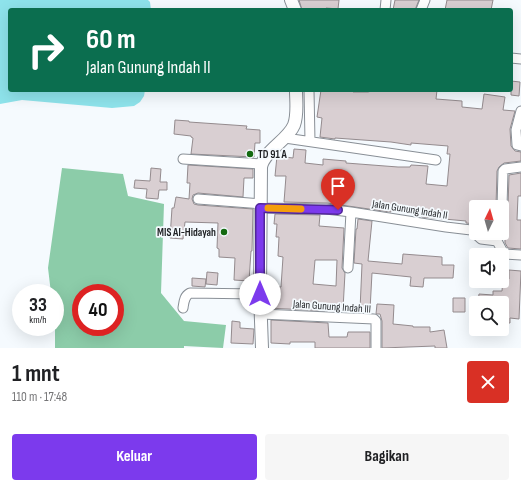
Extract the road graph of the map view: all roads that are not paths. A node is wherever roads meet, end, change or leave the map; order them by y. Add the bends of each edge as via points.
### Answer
1 (296, 92) edge
2 (308, 92) edge
3 (521, 111) edge
4 (285, 138) junction
5 (310, 141) junction
6 (521, 146) edge
7 (183, 159) dead end
8 (436, 160) dead end
9 (262, 164) junction
10 (521, 167) edge
11 (198, 199) dead end
12 (502, 200) edge
13 (261, 206) junction
14 (350, 212) junction
15 (469, 229) edge
16 (488, 240) edge
17 (521, 255) edge
18 (348, 268) dead end
19 (260, 294) junction
20 (182, 308) dead end
21 (261, 314) junction
22 (262, 348) edge
23 (376, 348) edge

1 - 4 street via 295,124
2 - 5 street
3 - 6 street via 516,130 517,145
4 - 5 street
4 - 9 street
5 - 8 street
7 - 9 street
9 - 13 street
10 - 12 street via 503,171
11 - 13 street, Jalan Gunung Indah II
13 - 14 street, Jalan Gunung Indah II
13 - 19 street
14 - 15 street, Jalan Gunung Indah II
14 - 18 street
16 - 17 street, Jalan Gunung Indah II via 497,241 504,254
19 - 20 street via 190,293 186,295
19 - 21 street
21 - 22 street
21 - 23 street, Jalan Gunung Indah III via 374,319

